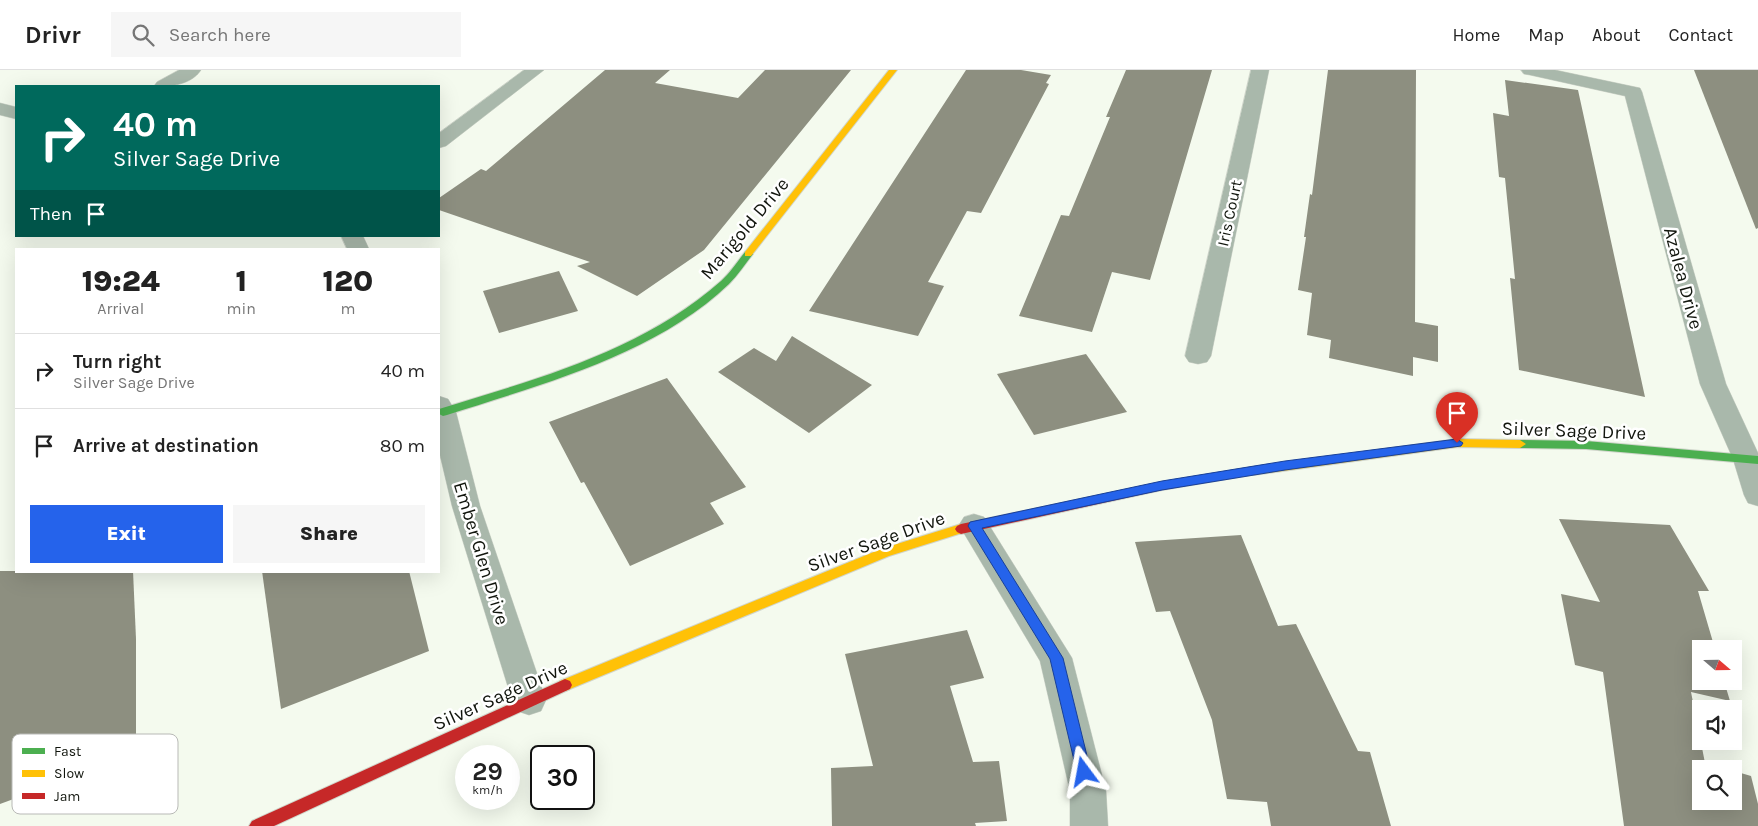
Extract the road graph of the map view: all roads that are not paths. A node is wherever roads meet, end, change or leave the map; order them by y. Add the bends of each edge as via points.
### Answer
1 (192, 70) edge
2 (536, 70) edge
3 (893, 70) edge
4 (1260, 70) edge
5 (1530, 70) edge
6 (165, 85) edge
7 (0, 109) edge
8 (15, 113) edge
9 (440, 141) edge
10 (1198, 356) dead end
11 (441, 408) edge
12 (1753, 459) edge
13 (1758, 495) edge
14 (974, 526) junction
15 (529, 700) junction
16 (257, 826) edge
17 (1089, 826) edge

1 - 6 street
2 - 9 street
3 - 11 street, Marigold Drive via 723,286 678,319 624,349 549,378
4 - 10 street, Iris Court
5 - 12 street, Azalea Drive via 1633,92 1713,384
7 - 8 street
11 - 15 street, Ember Glen Drive via 466,506
12 - 13 street, Azalea Drive
12 - 14 street, Silver Sage Drive via 1586,445 1457,443 1172,484
14 - 15 street, Silver Sage Drive via 885,552
14 - 17 street via 1056,658 1088,791
15 - 16 street, Silver Sage Drive

